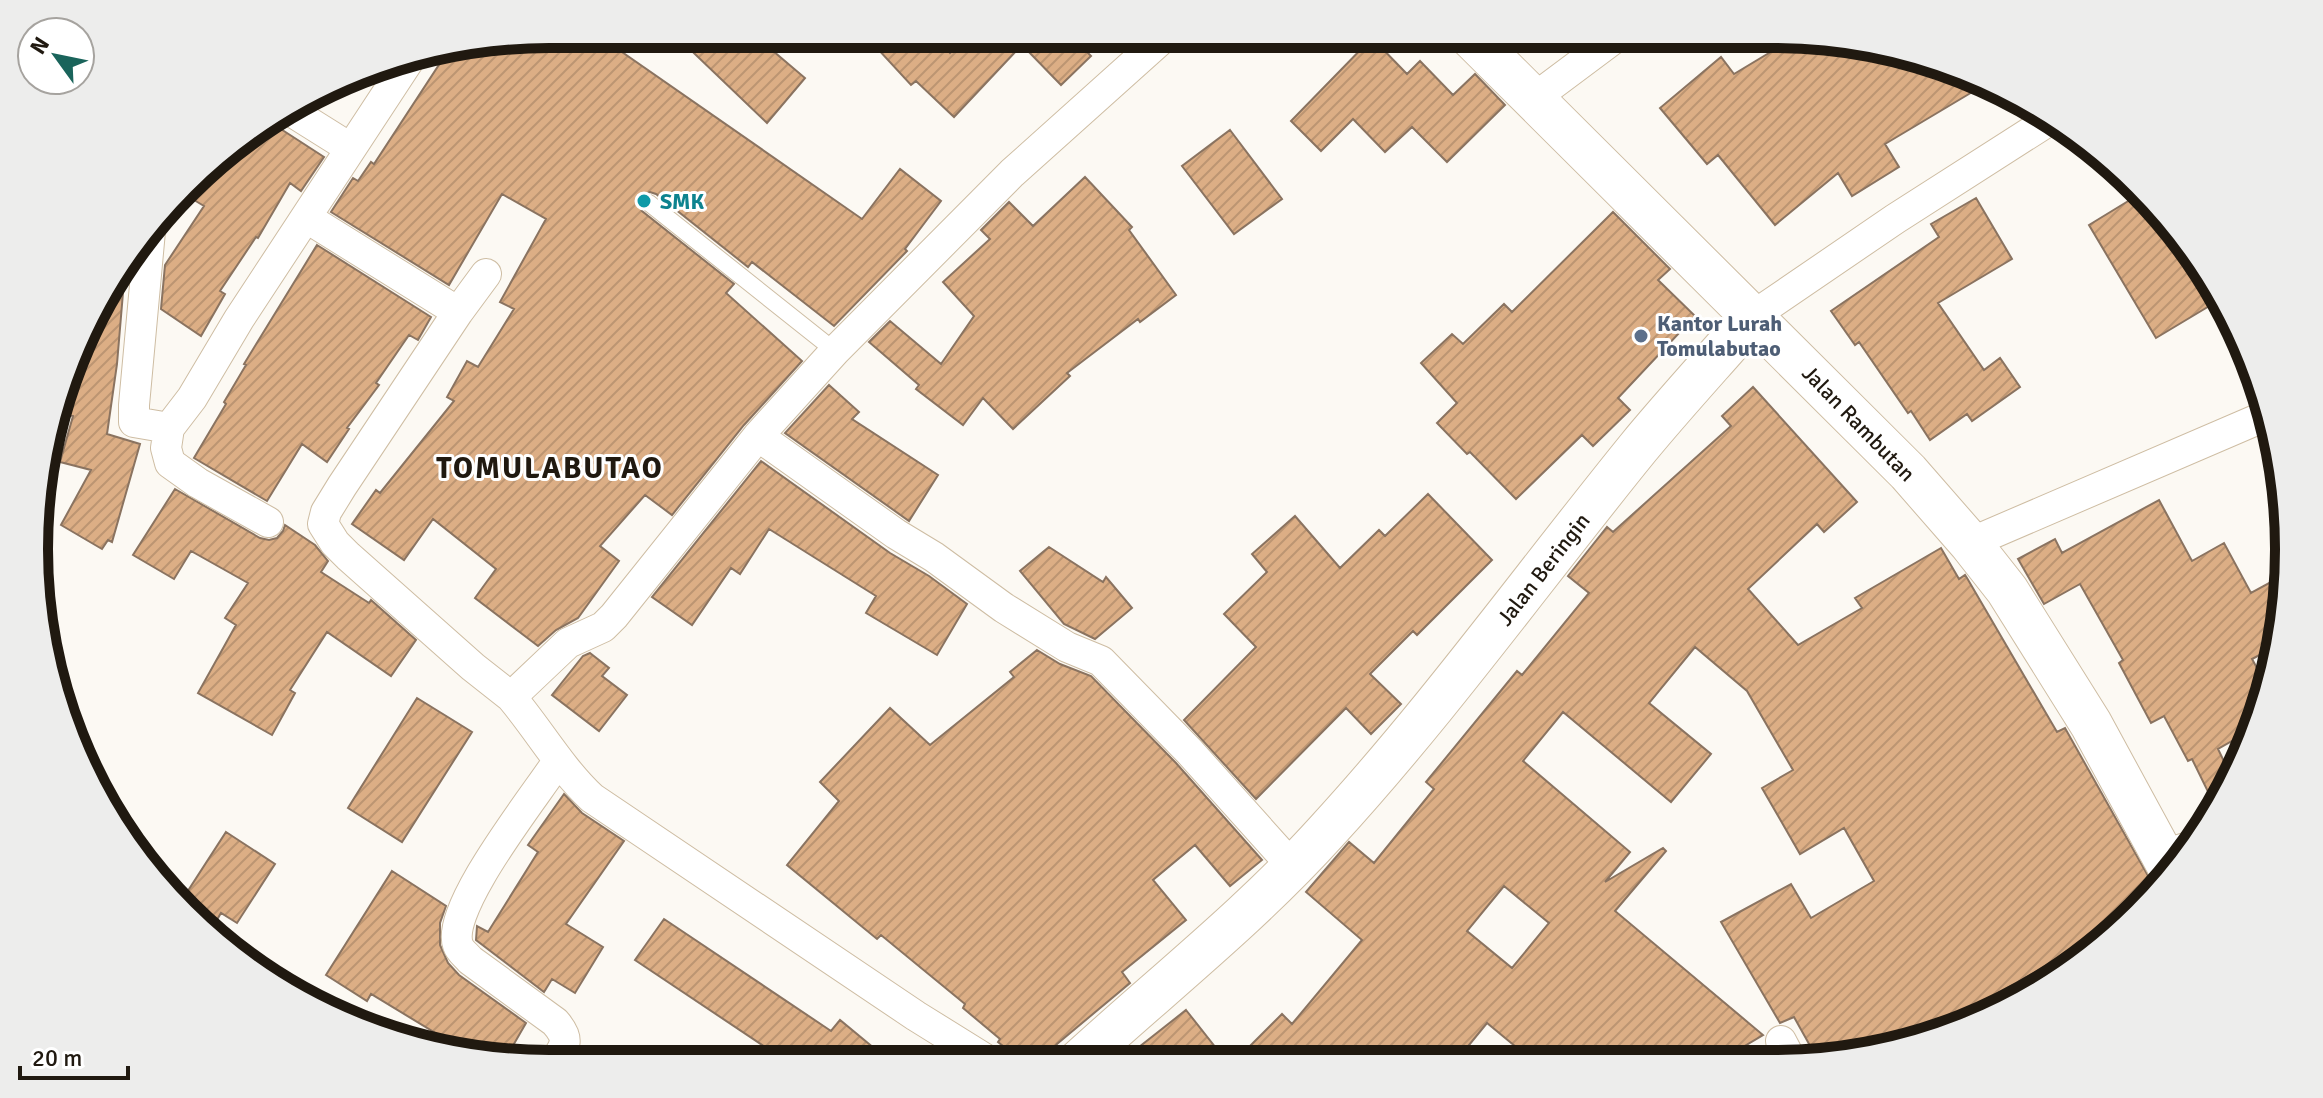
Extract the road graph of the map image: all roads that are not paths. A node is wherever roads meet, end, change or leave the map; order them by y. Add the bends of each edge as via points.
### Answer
1 (1151, 48) edge
2 (1482, 48) edge
3 (1601, 48) edge
4 (402, 70) edge
5 (1533, 99) junction
6 (298, 115) edge
7 (2041, 125) edge
8 (350, 148) junction
9 (649, 203) dead end
10 (307, 218) junction
11 (148, 249) edge
12 (486, 274) dead end
13 (458, 312) junction
14 (1753, 316) junction
15 (835, 351) junction
16 (2258, 419) edge
17 (169, 428) junction
18 (758, 436) junction
19 (268, 522) dead end
20 (1970, 543) junction
21 (511, 697) junction
22 (558, 761) junction
23 (2172, 853) edge
24 (1293, 867) junction
25 (562, 1050) edge
26 (971, 1050) edge
27 (1092, 1050) edge

1 - 15 street via 1012,173
2 - 5 street, Jalan Rambutan
3 - 5 street
4 - 8 street
5 - 14 street, Jalan Rambutan
6 - 8 street
7 - 14 street, Jalan Beringin
8 - 10 street
9 - 15 lane
10 - 13 street
10 - 17 street
11 - 17 street via 134,422
12 - 13 street
13 - 21 street via 342,486 323,524 348,556
14 - 20 street, Jalan Rambutan via 1908,472
14 - 24 street, Jalan Beringin via 1639,446 1386,766
15 - 18 street
16 - 20 street
17 - 19 street via 170,463
18 - 21 street via 614,616 568,643
18 - 24 street via 1019,618 1101,661
20 - 23 street, Jalan Rambutan via 2007,590
21 - 22 street
22 - 25 street via 500,844 460,916 457,936 458,948 470,960 555,1022 564,1032
22 - 26 street via 592,798
24 - 27 street, Jalan Beringin

